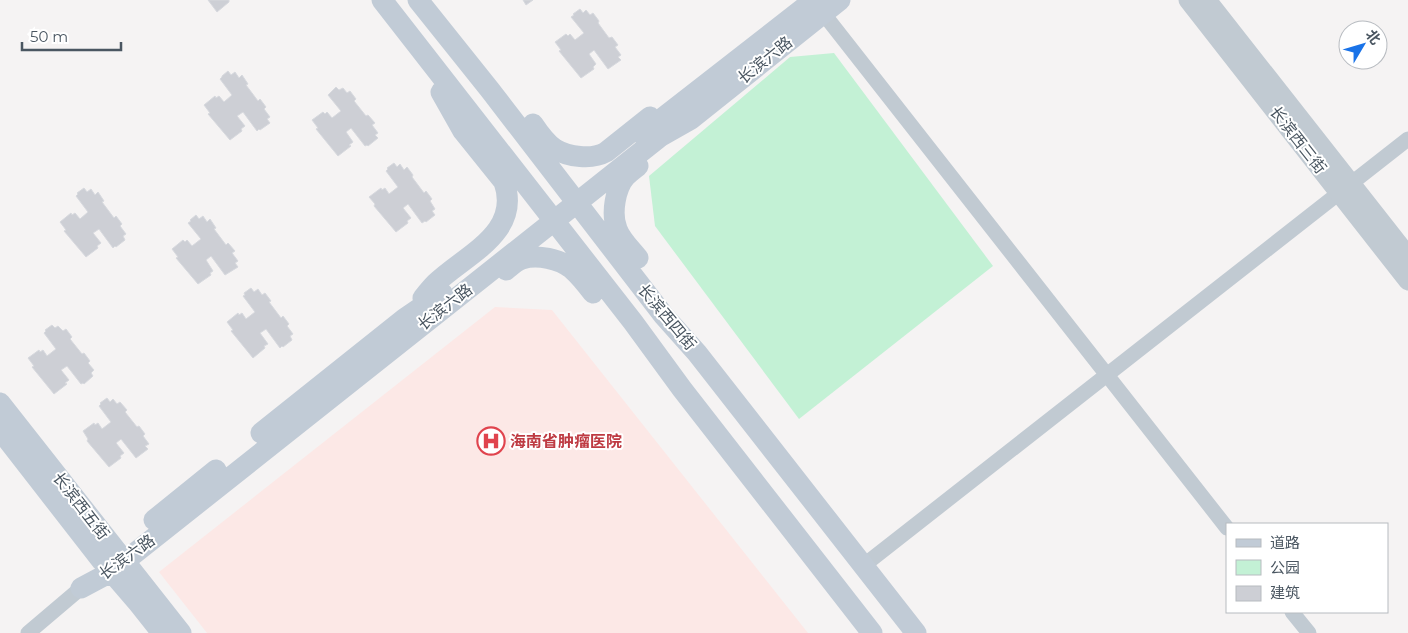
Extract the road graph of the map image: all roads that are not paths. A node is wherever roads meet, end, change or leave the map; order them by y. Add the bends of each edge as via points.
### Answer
1 (382, 0) edge
2 (418, 0) edge
3 (840, 0) edge
4 (1188, 0) edge
5 (1207, 0) edge
6 (819, 6) edge
7 (411, 37) junction
8 (490, 90) junction
9 (686, 112) junction
10 (1408, 139) edge
11 (1345, 188) junction
12 (572, 197) junction
13 (550, 215) junction
14 (1408, 256) edge
15 (1408, 281) edge
16 (409, 325) junction
17 (697, 353) junction
18 (1106, 374) junction
19 (682, 389) junction
20 (0, 403) edge
21 (0, 430) edge
22 (1226, 527) edge
23 (113, 561) junction
24 (863, 566) junction
25 (81, 588) joint
26 (1293, 613) edge
27 (28, 633) edge
28 (162, 633) edge
29 (181, 633) edge
30 (872, 633) edge
31 (916, 633) edge
32 (1309, 633) edge

1 - 7 main road, 长滨西四街
2 - 8 main road, 长滨西四街
3 - 6 main road, 长滨六路
4 - 11 street, 长滨西三街
5 - 11 street, 长滨西三街
6 - 9 main road, 长滨六路
6 - 18 street
7 - 13 main road, 长滨西四街
7 - 16 main road via 463,131 504,182 507,202 506,213 495,234 436,283
8 - 9 main road via 532,123 555,149 580,156 602,154 648,118
8 - 12 main road, 长滨西四街
9 - 12 main road, 长滨六路 via 661,136
9 - 17 main road via 666,144 626,176 616,196 614,212 621,237 676,307
10 - 11 street
11 - 14 street, 长滨西三街
11 - 15 street, 长滨西三街
11 - 18 street
12 - 13 main road, 长滨六路
12 - 17 main road, 长滨西四街 via 664,316
13 - 16 main road, 长滨六路 via 537,218 443,292
13 - 19 main road, 长滨西四街
16 - 19 main road via 457,308 521,260 547,259 564,264 578,275 633,344
16 - 23 main road, 长滨六路
17 - 24 main road, 长滨西四街
18 - 22 street
18 - 24 street
19 - 30 main road, 长滨西四街
20 - 23 main road, 长滨西五街
21 - 23 main road, 长滨西五街
23 - 25 main road, 长滨六路
23 - 28 main road, 长滨西五街 via 139,604
23 - 29 main road, 长滨西五街
24 - 31 main road, 长滨西四街
25 - 27 street
26 - 32 street

